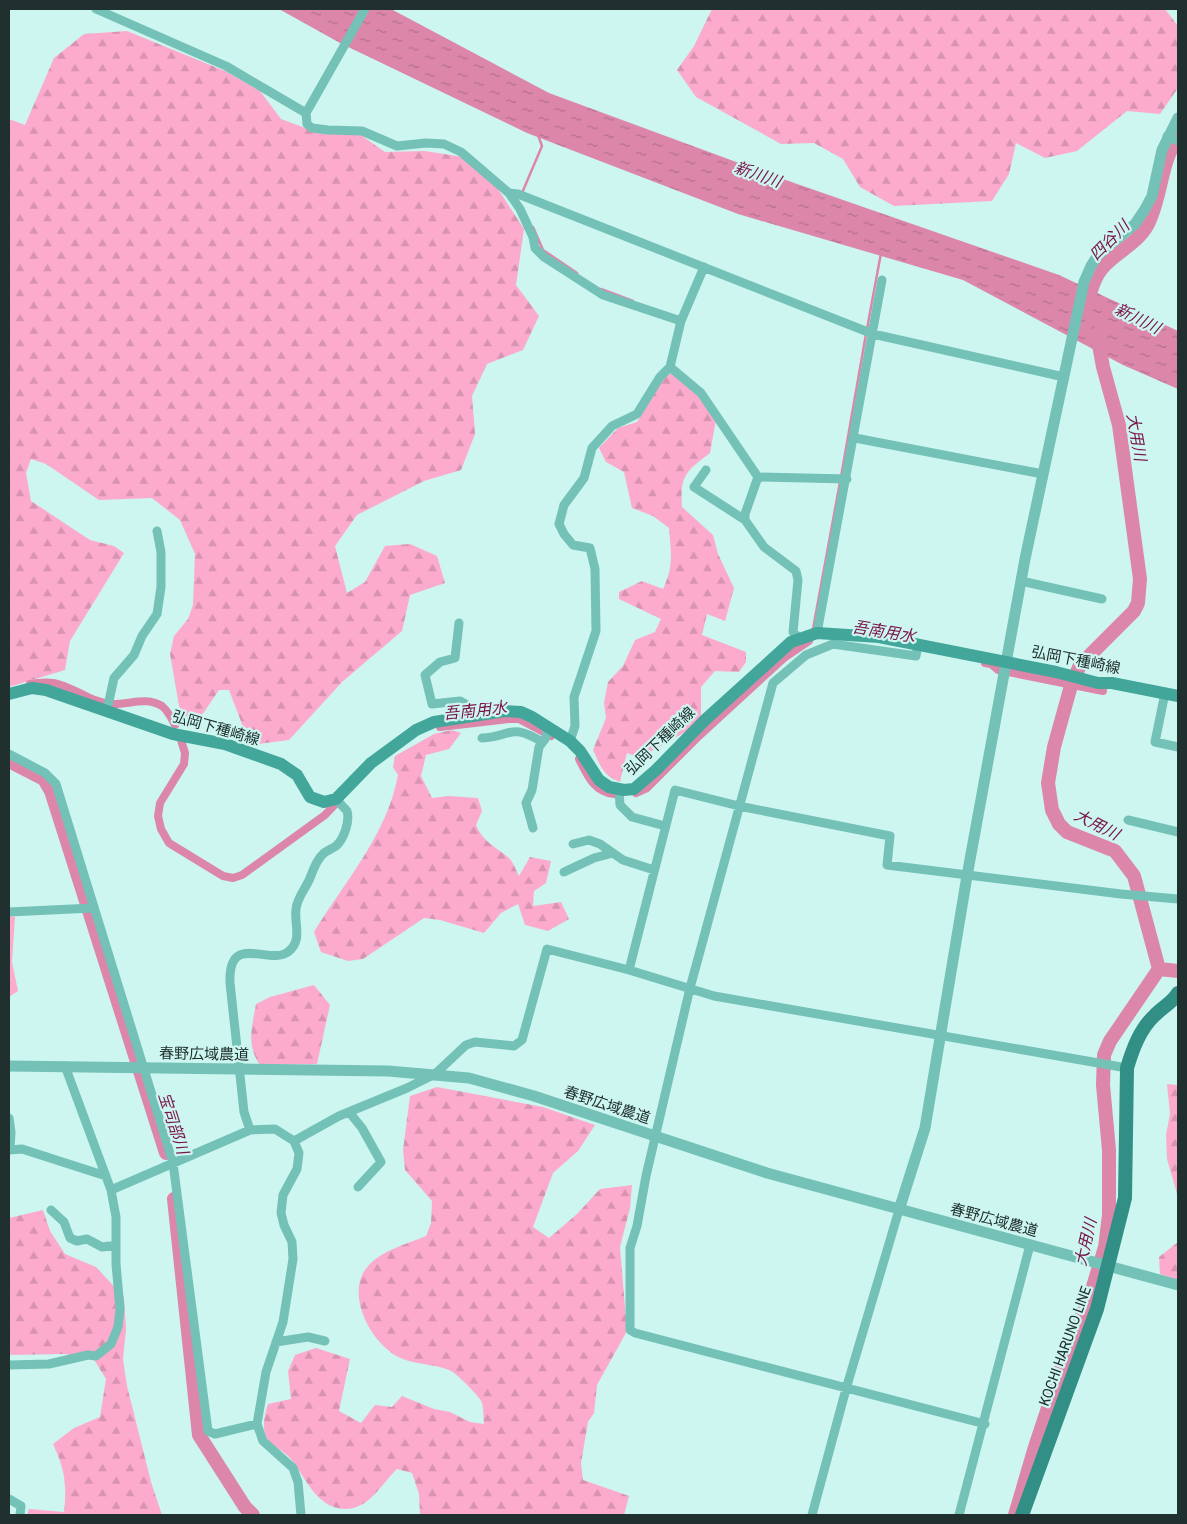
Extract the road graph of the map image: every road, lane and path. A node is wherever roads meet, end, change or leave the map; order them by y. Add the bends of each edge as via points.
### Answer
1 (96, 9) edge
2 (366, 9) edge
3 (306, 113) junction
4 (1178, 118) edge
5 (1173, 139) edge
6 (509, 193) junction
7 (704, 268) junction
8 (882, 280) dead end
9 (681, 321) junction
10 (868, 333) junction
11 (670, 367) junction
12 (1064, 377) junction
13 (855, 438) junction
14 (706, 470) dead end
15 (1043, 474) junction
16 (758, 476) junction
17 (847, 479) junction
18 (745, 520) junction
19 (157, 531) dead end
20 (1021, 581) junction
21 (1102, 599) dead end
22 (460, 622) dead end
23 (804, 639) junction
24 (917, 649) junction
25 (805, 654) junction
26 (1006, 669) junction
27 (9, 694) edge
28 (1164, 695) junction
29 (1178, 696) edge
30 (108, 706) junction
31 (481, 713) junction
32 (546, 735) junction
33 (482, 738) dead end
34 (570, 741) junction
35 (1178, 747) edge
36 (9, 754) edge
37 (619, 794) junction
38 (339, 802) junction
39 (739, 806) junction
40 (1128, 820) dead end
41 (665, 826) junction
42 (533, 828) dead end
43 (1178, 832) edge
44 (573, 844) dead end
45 (613, 853) junction
46 (654, 870) junction
47 (564, 872) dead end
48 (967, 876) junction
49 (1178, 899) edge
50 (93, 908) junction
51 (9, 912) edge
52 (629, 970) junction
53 (690, 988) junction
54 (1177, 998) edge
55 (940, 1035) junction
56 (9, 1066) edge
57 (65, 1066) junction
58 (1122, 1067) junction
59 (138, 1069) junction
60 (240, 1070) junction
61 (435, 1074) junction
62 (350, 1112) junction
63 (9, 1118) edge
64 (250, 1130) junction
65 (651, 1135) junction
66 (294, 1141) junction
67 (9, 1150) edge
68 (173, 1164) junction
69 (106, 1176) junction
70 (358, 1187) dead end
71 (111, 1190) junction
72 (51, 1210) dead end
73 (899, 1210) junction
74 (116, 1245) junction
75 (1030, 1246) junction
76 (1109, 1268) junction
77 (1178, 1285) edge
78 (325, 1341) dead end
79 (276, 1342) junction
80 (9, 1365) edge
81 (846, 1389) junction
82 (258, 1424) junction
83 (985, 1424) junction
84 (9, 1499) edge
85 (20, 1515) edge
86 (301, 1515) edge
87 (812, 1515) edge
88 (959, 1515) edge
89 (1022, 1515) edge

1 - 3 street via 226,66
2 - 3 street
3 - 6 street via 307,124 312,128 362,131 397,146 444,144 461,152
4 - 5 street
5 - 12 street via 1162,150 1152,196 1136,224 1098,255 1091,266 1084,282
6 - 7 street
6 - 9 street via 536,248 544,256 603,295
7 - 9 street
7 - 10 street
8 - 10 street
9 - 11 street
10 - 12 street
10 - 13 street
11 - 16 street via 701,393
11 - 34 street via 637,414 612,426 592,448 584,478 564,506 559,524 573,545 590,548 596,569 596,631 574,697 575,726
12 - 15 street
13 - 15 street
13 - 17 street
14 - 18 street via 694,487
15 - 20 street
16 - 17 street
16 - 18 street via 744,514
17 - 23 street
18 - 23 street via 764,547 796,571 793,632
19 - 30 street via 161,552 157,614 134,655 114,678
20 - 21 street
20 - 26 street
22 - 31 street via 455,658 440,662 425,675 432,704 460,700
23 - 24 main road, 弘岡下種崎線 via 879,637
23 - 25 street
23 - 37 main road, 弘岡下種崎線 via 791,642 705,720 643,783
24 - 25 street via 833,644
24 - 26 main road, 弘岡下種崎線
25 - 39 street via 773,683
26 - 28 main road, 弘岡下種崎線 via 1056,672
26 - 48 street
27 - 30 main road, 弘岡下種崎線 via 32,688
28 - 29 main road, 弘岡下種崎線
28 - 35 street via 1155,742
30 - 38 main road, 弘岡下種崎線 via 173,734 225,744 280,764 297,775 310,796 324,802
31 - 32 main road, 弘岡下種崎線 via 521,712
31 - 38 main road, 弘岡下種崎線 via 434,722 416,730 371,764
32 - 33 street via 513,731
32 - 34 main road, 弘岡下種崎線
32 - 42 street via 539,747 532,790 526,803
34 - 37 main road, 弘岡下種崎線 via 599,780
36 - 50 street via 45,773 55,783
37 - 41 street via 620,805 632,817
38 - 60 street via 349,817 347,825 337,845 322,855 298,899 296,942 281,956 248,952 235,960 231,967
39 - 41 street via 675,790
39 - 48 street via 890,836 887,865
39 - 53 street
40 - 43 street
41 - 46 street
44 - 45 street via 589,840
45 - 46 street via 623,860
45 - 47 street
46 - 52 street
48 - 49 street
48 - 55 street
50 - 51 street
50 - 59 street
52 - 53 street
52 - 61 street via 547,949 522,1040 514,1046 475,1042 466,1045
53 - 55 street via 714,996
53 - 65 street
54 - 58 main road, KOCHI HARUNO LINE via 1146,1024
55 - 58 street
55 - 73 street via 925,1128
56 - 57 street, 春野広域農道
57 - 59 street, 春野広域農道
57 - 69 street
58 - 76 main road, KOCHI HARUNO LINE via 1125,1198
59 - 60 street, 春野広域農道
59 - 68 street
60 - 61 street, 春野広域農道
60 - 64 street via 244,1112
61 - 62 street
61 - 65 street, 春野広域農道 via 497,1085
62 - 66 street
62 - 70 street via 381,1162
63 - 67 street
64 - 66 street via 275,1130
64 - 68 street
65 - 73 street, 春野広域農道 via 767,1173
65 - 81 street via 637,1226 630,1248 630,1330
66 - 79 street via 298,1153 297,1169 283,1195 281,1213 292,1242 293,1259
67 - 69 street via 22,1149
68 - 71 street
68 - 82 street via 208,1430 215,1434
69 - 71 street
71 - 74 street via 116,1217
72 - 74 street via 64,1222 70,1238 77,1241 88,1239 102,1247
73 - 75 street, 春野広域農道
73 - 81 street
74 - 80 street via 120,1309 118,1327 111,1344 96,1356 49,1364
75 - 76 street, 春野広域農道
75 - 83 street
76 - 77 street, 春野広域農道
76 - 89 main road, KOCHI HARUNO LINE
78 - 79 street via 308,1337
79 - 82 street via 266,1372
81 - 83 street
81 - 87 street
82 - 86 street via 262,1441 292,1468 298,1482
83 - 88 street
84 - 85 street via 21,1506

